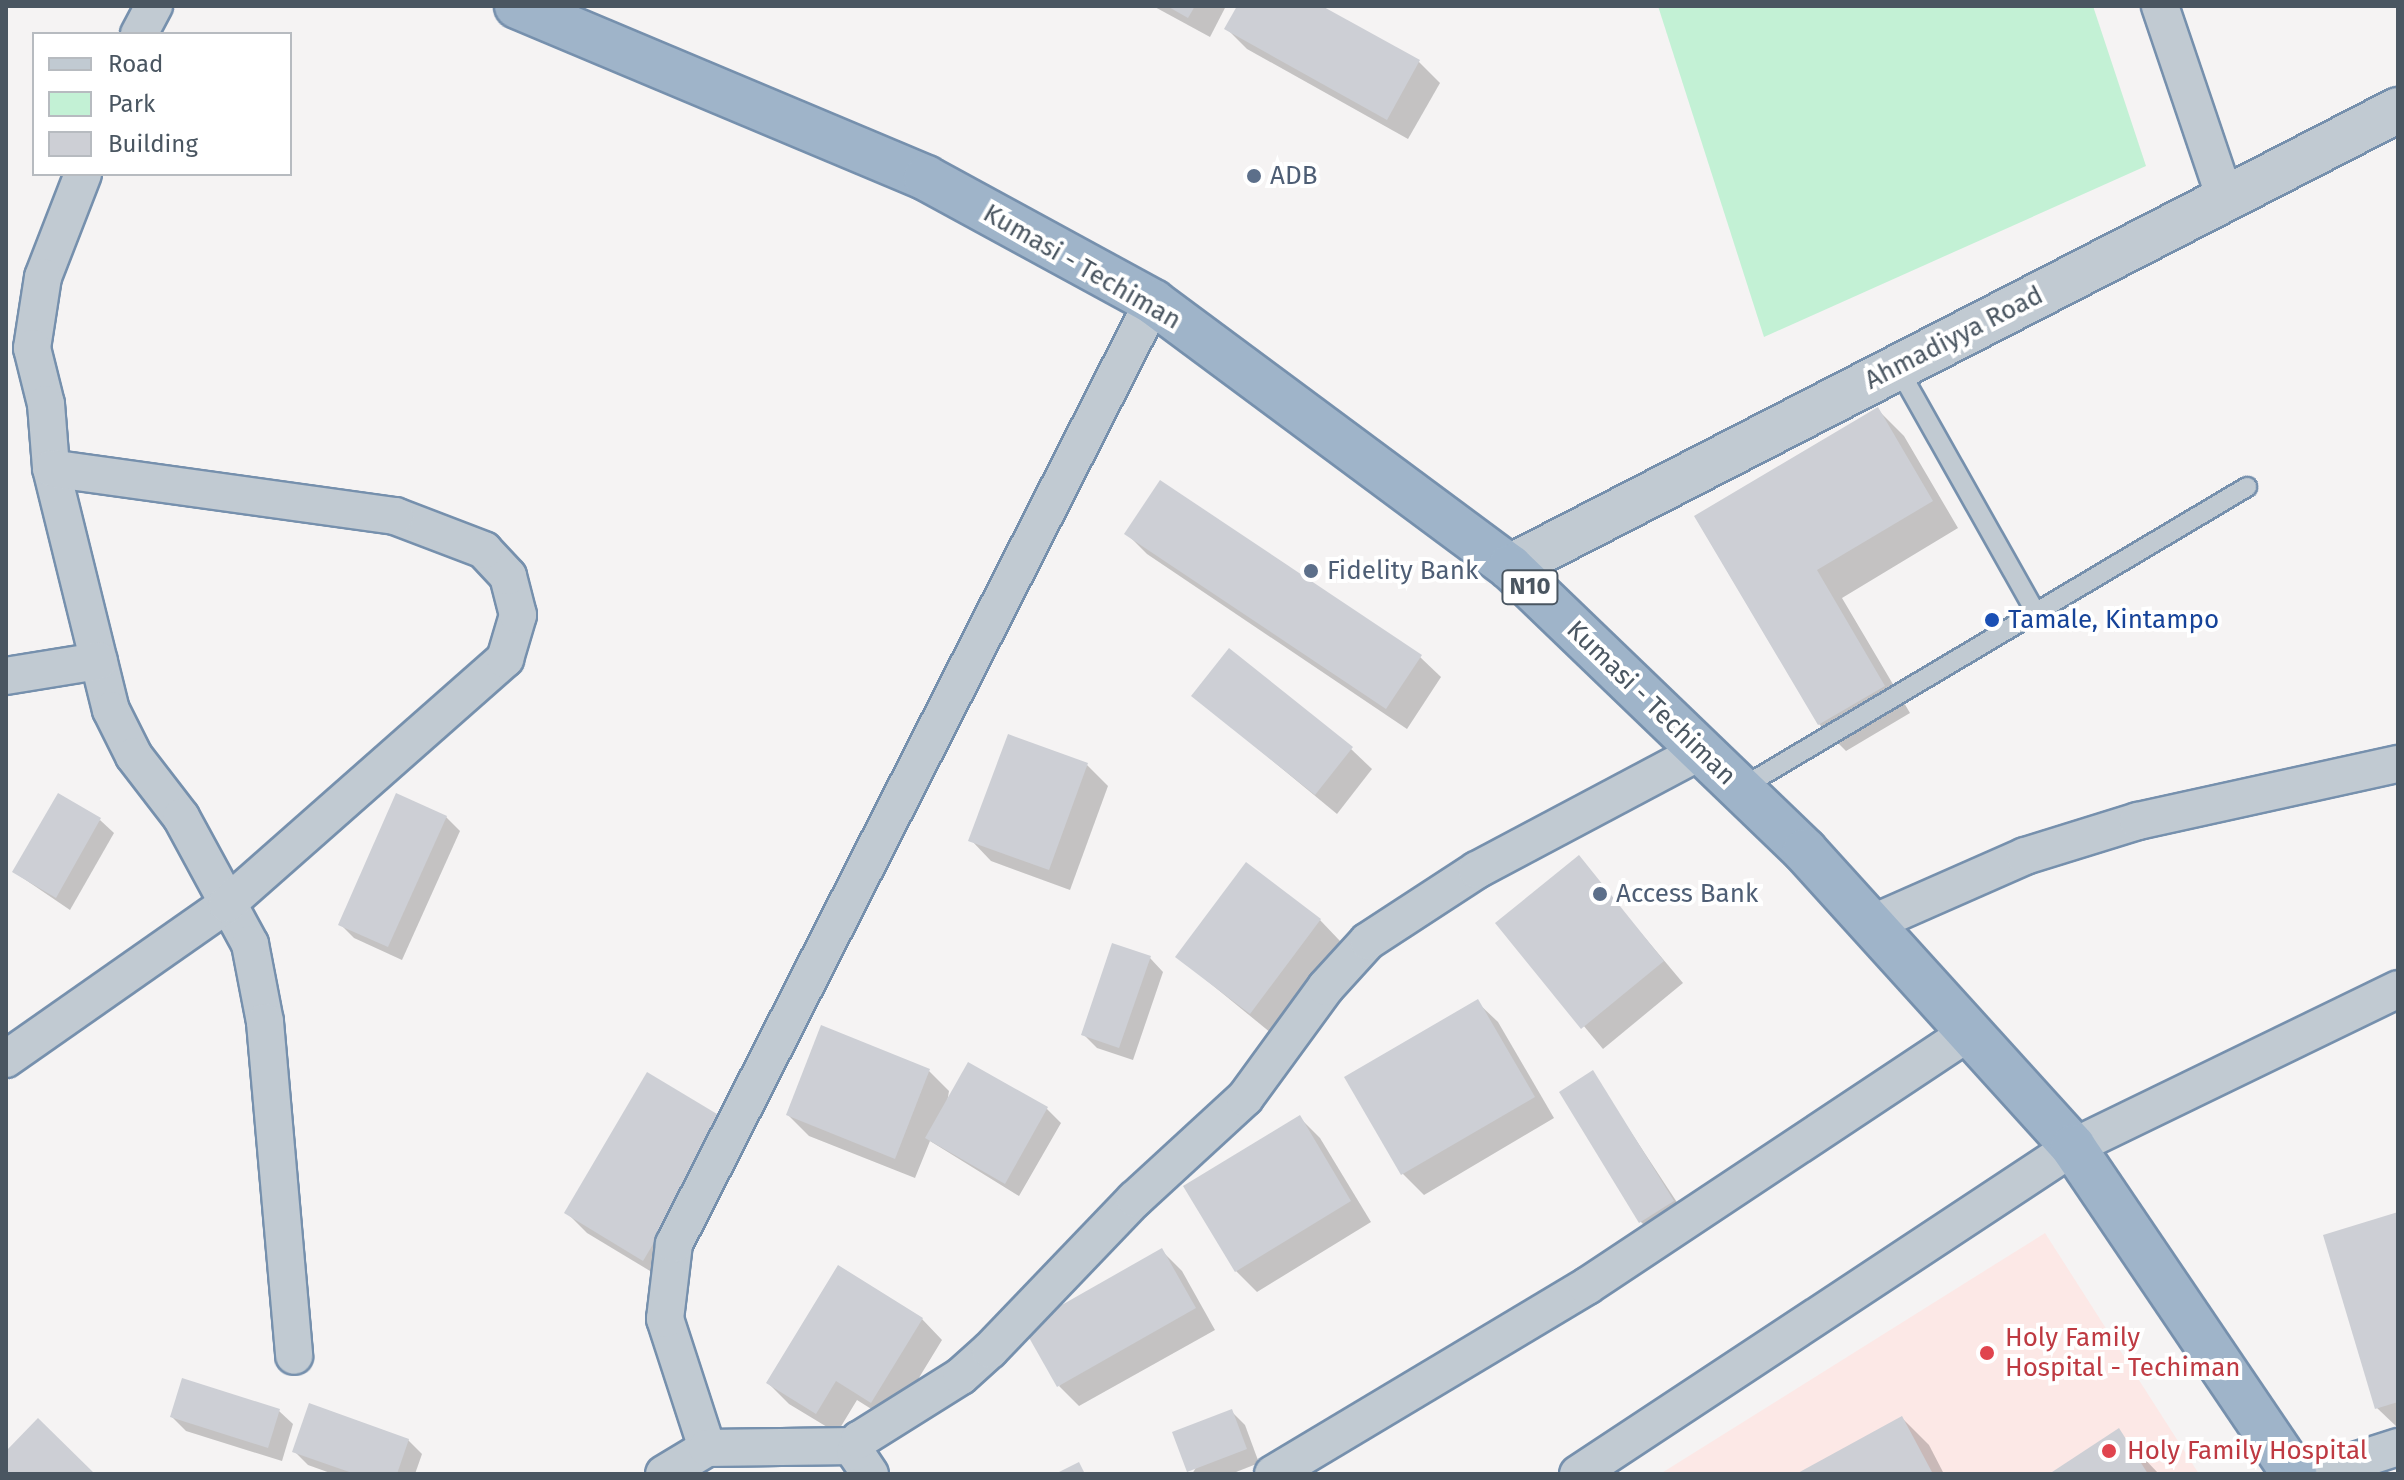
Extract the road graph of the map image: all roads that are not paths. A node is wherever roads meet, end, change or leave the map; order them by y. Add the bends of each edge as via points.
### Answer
1 (154, 6) edge
2 (517, 6) edge
3 (2160, 6) edge
4 (140, 32) edge
5 (2398, 110) edge
6 (82, 176) edge
7 (2225, 198) junction
8 (1153, 302) junction
9 (1897, 367) junction
10 (51, 468) junction
11 (2247, 487) dead end
12 (1510, 567) junction
13 (2036, 613) junction
14 (99, 661) junction
15 (6, 676) edge
16 (1701, 751) junction
17 (2398, 764) edge
18 (1740, 789) junction
19 (227, 904) junction
20 (1871, 924) junction
21 (2398, 989) edge
22 (1969, 1032) junction
23 (6, 1059) edge
24 (2073, 1147) junction
25 (294, 1356) dead end
26 (2398, 1447) edge
27 (707, 1448) junction
28 (862, 1460) edge
29 (664, 1474) edge
30 (1273, 1474) edge
31 (1578, 1474) edge
32 (2294, 1474) edge
33 (2314, 1474) edge

1 - 4 street
2 - 8 highway, Kumasi - Techiman / N10 via 926,178
3 - 7 street
5 - 7 street, Ahmadiyya Road
6 - 10 street via 43,277 32,348 46,404
7 - 9 street, Ahmadiyya Road
8 - 12 highway, Kumasi - Techiman / N10
8 - 27 street via 674,1244 665,1319
9 - 12 street, Ahmadiyya Road
9 - 13 lane
10 - 14 street
10 - 19 street via 395,516 484,550 508,576 518,615 505,659
11 - 13 lane
12 - 16 highway, Kumasi - Techiman / N10
13 - 18 lane
14 - 15 street
14 - 19 street via 111,710 134,756 181,817
16 - 18 highway, Kumasi - Techiman / N10
16 - 28 street via 1477,870 1368,941 1214,1130 1135,1199 961,1376
17 - 20 street via 2138,821 2025,856
18 - 20 highway, Kumasi - Techiman / N10
19 - 23 street
19 - 25 street via 250,944 265,1022
20 - 22 highway, Kumasi - Techiman / N10
21 - 24 street
22 - 24 highway, Kumasi - Techiman / N10
22 - 30 street via 1587,1286
24 - 31 street
24 - 32 highway, Kumasi - Techiman / N10
26 - 33 street
27 - 28 street
27 - 29 street

